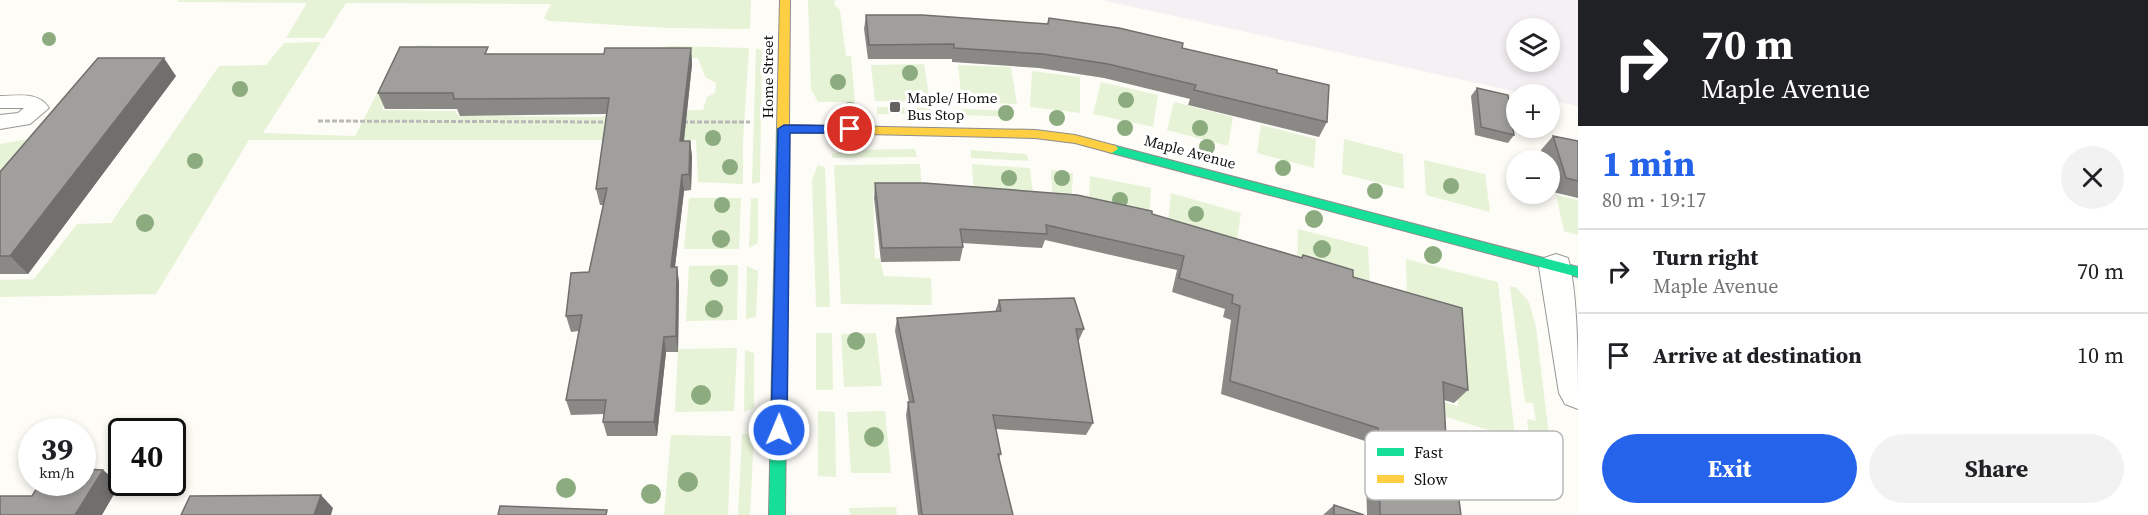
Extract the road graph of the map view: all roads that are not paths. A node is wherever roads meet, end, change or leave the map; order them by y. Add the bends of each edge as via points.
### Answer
1 (785, 0) edge
2 (0, 102) edge
3 (0, 122) edge
4 (784, 129) junction
5 (1567, 270) edge
6 (1578, 393) edge
7 (777, 515) edge

1 - 4 street, Home Street
2 - 3 lane via 34,102 39,108 23,119
4 - 5 street, Maple Avenue via 1024,134 1075,139
4 - 7 street, Home Street
5 - 6 street

